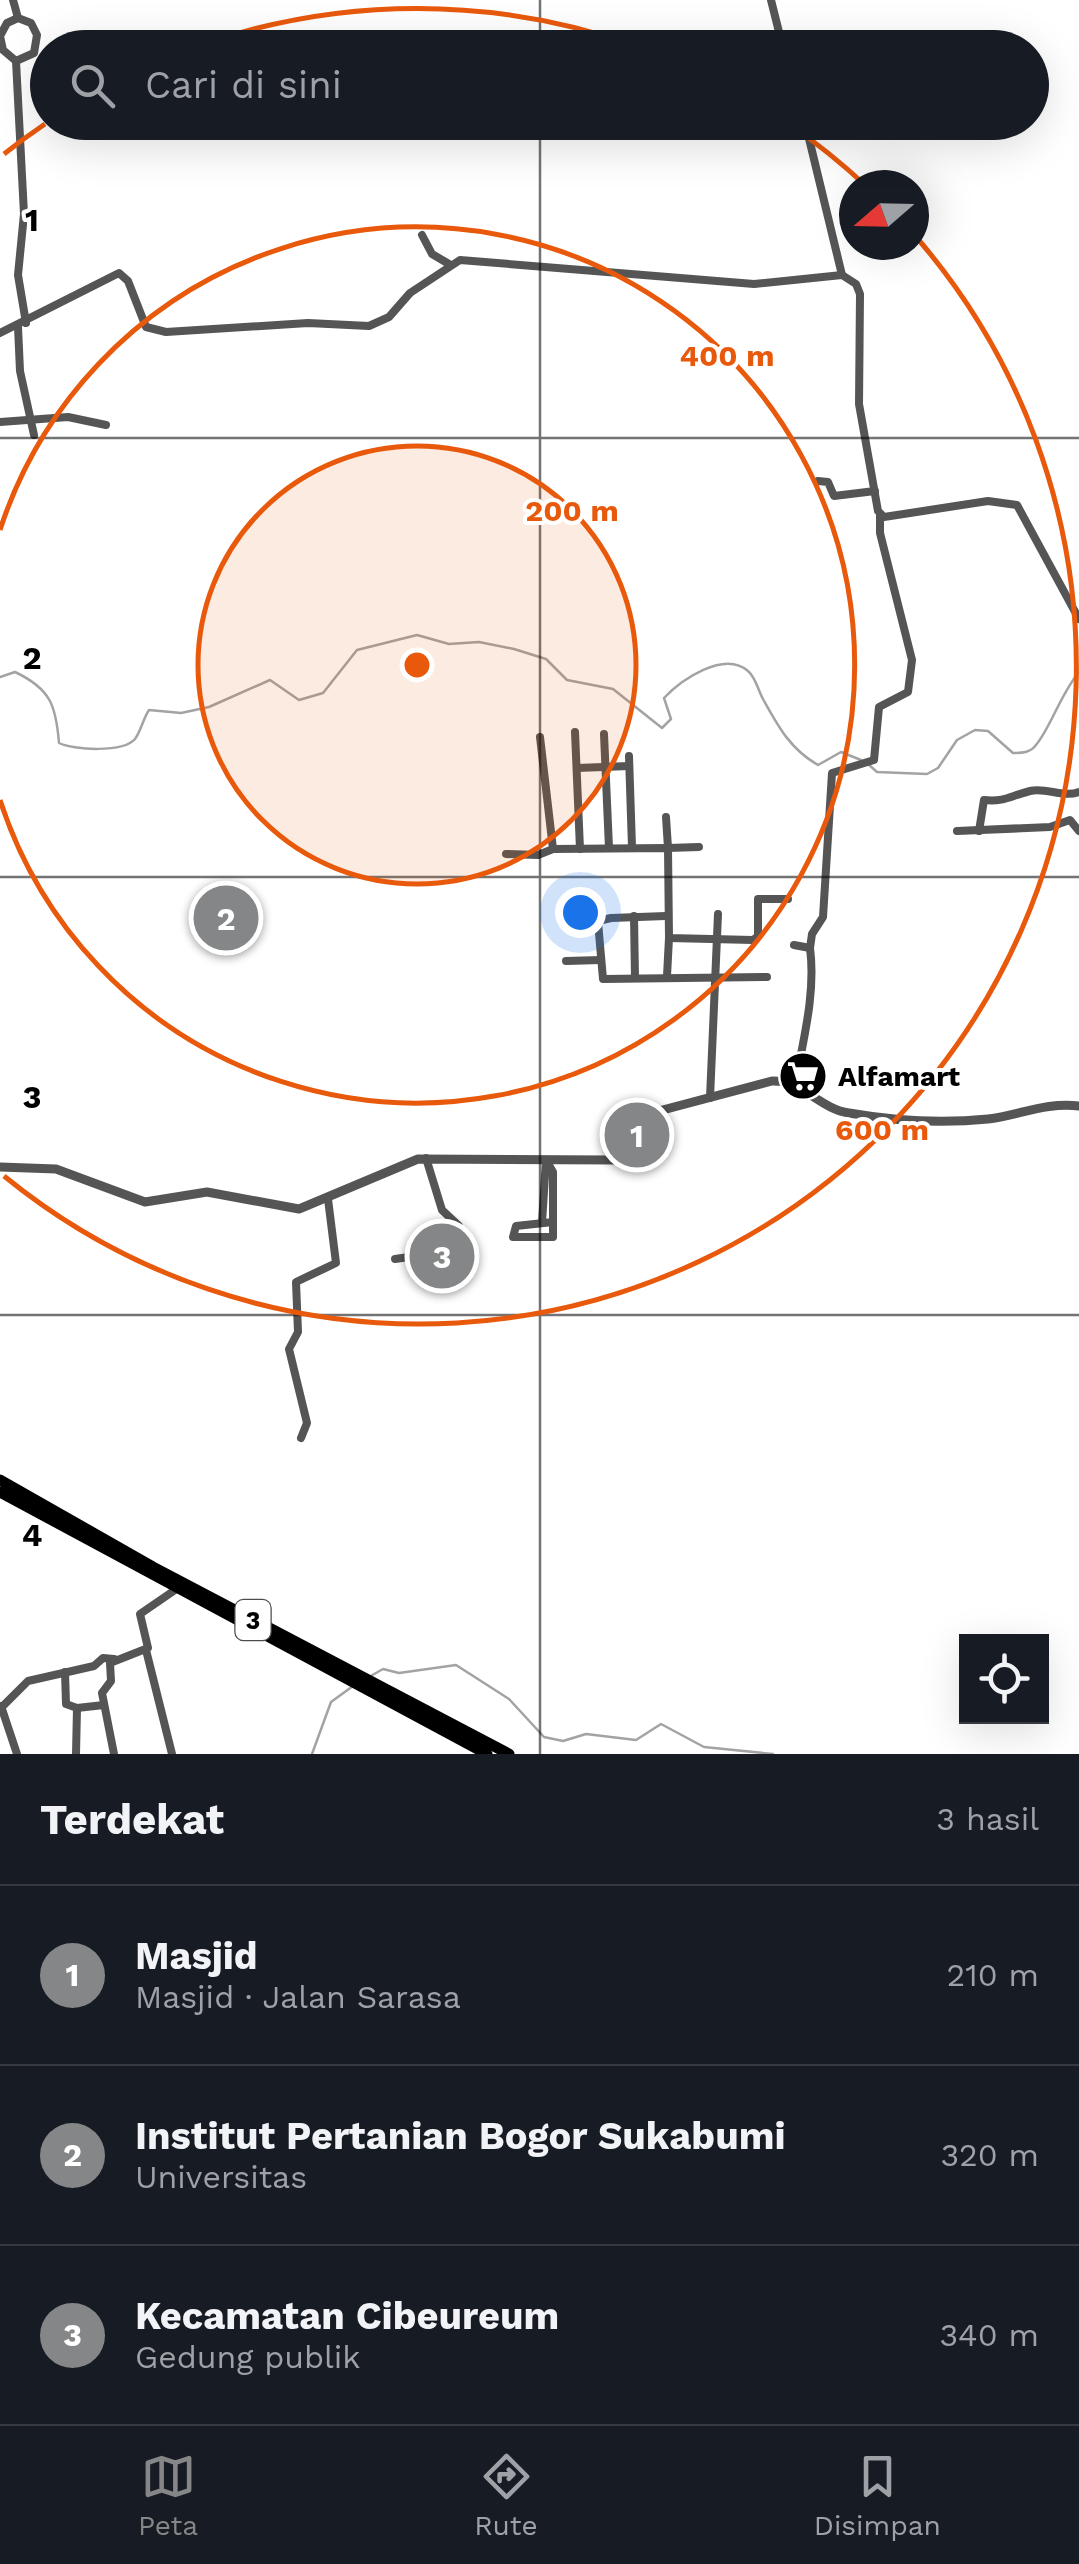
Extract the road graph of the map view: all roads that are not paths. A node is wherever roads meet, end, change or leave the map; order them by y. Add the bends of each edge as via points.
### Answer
1 (12, 0) edge
2 (771, 0) edge
3 (18, 18) junction
4 (34, 30) edge
5 (778, 30) edge
6 (0, 36) edge
7 (30, 54) edge
8 (16, 62) junction
9 (809, 140) edge
10 (422, 235) dead end
11 (449, 264) junction
12 (842, 275) junction
13 (22, 325) junction
14 (0, 333) edge
15 (30, 418) junction
16 (0, 422) edge
17 (106, 425) dead end
18 (34, 435) dead end
19 (818, 481) dead end
20 (876, 490) junction
21 (880, 514) junction
22 (1079, 619) edge
23 (576, 732) dead end
24 (604, 734) dead end
25 (540, 737) dead end
26 (604, 767) junction
27 (577, 768) junction
28 (1079, 792) edge
29 (666, 817) dead end
30 (957, 830) dead end
31 (979, 830) junction
32 (1079, 832) edge
33 (632, 847) junction
34 (580, 848) junction
35 (609, 848) junction
36 (668, 848) junction
37 (699, 848) dead end
38 (553, 849) junction
39 (506, 854) dead end
40 (788, 898) dead end
41 (718, 914) dead end
42 (634, 916) junction
43 (666, 916) junction
44 (598, 922) junction
45 (569, 928) dead end
46 (668, 938) junction
47 (718, 942) junction
48 (794, 945) dead end
49 (810, 948) junction
50 (601, 960) junction
51 (566, 961) dead end
52 (667, 976) junction
53 (716, 976) junction
54 (768, 977) dead end
55 (635, 978) junction
56 (795, 1084) junction
57 (710, 1098) junction
58 (1079, 1106) edge
59 (426, 1158) junction
60 (546, 1160) junction
61 (0, 1167) edge
62 (328, 1199) junction
63 (548, 1223) junction
64 (394, 1259) dead end
65 (302, 1438) dead end
66 (0, 1480) edge
67 (0, 1492) edge
68 (178, 1586) junction
69 (146, 1650) junction
70 (114, 1660) junction
71 (65, 1672) junction
72 (1, 1706) edge
73 (104, 1706) junction
74 (77, 1708) junction
75 (16, 1754) edge
76 (76, 1754) edge
77 (114, 1754) edge
78 (172, 1754) edge
79 (488, 1754) edge
80 (509, 1754) edge

1 - 3 street
2 - 5 street
3 - 4 street
3 - 6 street
6 - 8 street
7 - 8 street
8 - 13 street
9 - 12 street
10 - 11 street via 432,254
11 - 12 street via 564,266 754,284
11 - 13 street via 389,317 369,326 154,330 146,327 128,281 118,273
12 - 20 street via 860,294 859,404
13 - 14 street
13 - 15 street
15 - 16 street
15 - 17 street
15 - 18 street
19 - 20 street via 828,482 834,496
20 - 21 street
21 - 22 street via 988,501 1017,505
21 - 49 street via 912,676 908,692 879,707 874,760 832,773 823,917
23 - 27 street
24 - 26 street
25 - 38 street
26 - 27 street
26 - 33 street via 629,760
26 - 35 street
27 - 34 street
28 - 31 street via 1032,790 1002,804 984,800
29 - 36 street
30 - 31 street
31 - 32 street via 1070,820
33 - 35 street
33 - 36 street
34 - 35 street
34 - 38 street
36 - 37 street
36 - 43 street
38 - 39 street
40 - 47 street via 758,899 756,938
41 - 47 street
42 - 43 street
42 - 44 street
42 - 55 street
43 - 46 street
44 - 45 street
44 - 50 street
46 - 47 street
46 - 52 street
47 - 53 street
48 - 49 street
49 - 56 street via 808,1017
50 - 51 street
50 - 55 street via 603,979
52 - 53 street
52 - 55 street
53 - 54 street
53 - 57 street
56 - 57 street via 772,1081
56 - 58 street via 836,1110 923,1123 994,1118 1048,1104
57 - 60 street via 625,1120 616,1160
59 - 60 street
59 - 62 street
59 - 64 street via 442,1210 458,1225 458,1250
60 - 63 street
61 - 62 street via 56,1168 146,1202 207,1192 299,1208
62 - 65 street via 336,1263 296,1282 298,1337 288,1348 307,1423
63 - 63 street via 552,1238 513,1237 516,1226
66 - 68 main road, 3
67 - 68 main road, 3
68 - 69 street via 140,1614
68 - 79 main road, 3
68 - 80 main road, 3
69 - 70 street
69 - 78 street
70 - 71 street
70 - 73 street via 111,1681 102,1690
71 - 72 street via 28,1680
71 - 74 street via 66,1706
72 - 75 street
73 - 74 street
73 - 77 street
74 - 76 street

